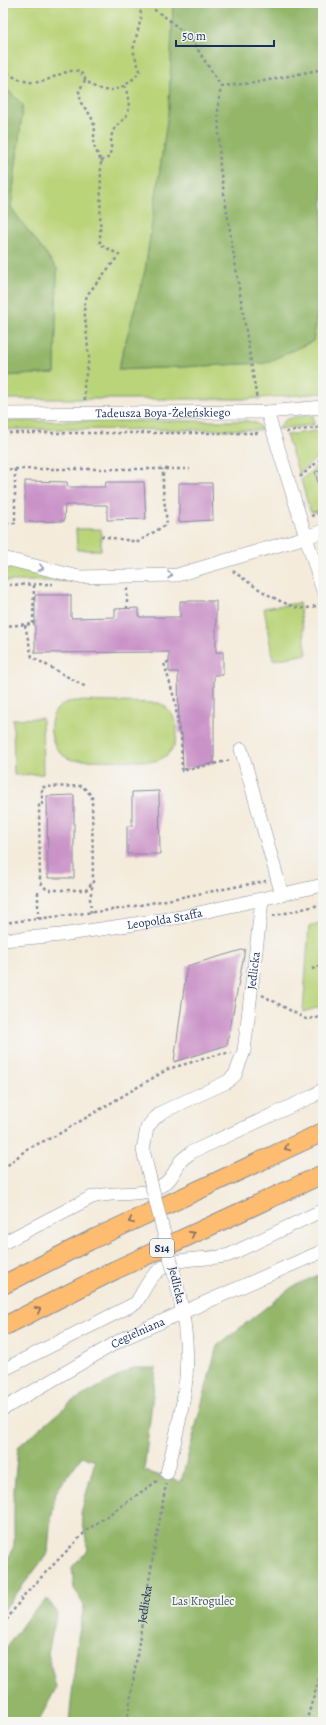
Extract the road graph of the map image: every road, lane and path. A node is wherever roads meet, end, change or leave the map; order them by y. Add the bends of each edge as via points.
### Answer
1 (140, 3) edge
2 (144, 3) edge
3 (323, 68) edge
4 (3, 69) edge
5 (85, 80) junction
6 (125, 86) junction
7 (221, 86) junction
8 (100, 161) junction
9 (85, 403) dead end
10 (262, 407) junction
11 (323, 407) edge
12 (3, 414) edge
13 (323, 427) edge
14 (3, 433) edge
15 (272, 433) junction
16 (323, 457) edge
17 (163, 469) junction
18 (190, 469) dead end
19 (3, 470) edge
20 (15, 470) junction
21 (295, 474) dead end
22 (3, 524) edge
23 (323, 531) edge
24 (101, 536) dead end
25 (306, 537) junction
26 (3, 558) edge
27 (222, 562) junction
28 (320, 575) edge
29 (34, 584) dead end
30 (323, 591) edge
31 (320, 604) dead end
32 (25, 625) junction
33 (3, 626) edge
34 (169, 662) dead end
35 (86, 687) dead end
36 (239, 754) joint
37 (272, 879) dead end
38 (94, 882) junction
39 (323, 885) edge
40 (38, 892) dead end
41 (282, 895) junction
42 (262, 900) junction
43 (323, 904) edge
44 (91, 913) junction
45 (38, 919) junction
46 (260, 919) junction
47 (3, 923) edge
48 (3, 940) edge
49 (323, 965) edge
50 (312, 969) dead end
51 (251, 989) junction
52 (323, 1016) edge
53 (244, 1051) junction
54 (323, 1089) edge
55 (323, 1132) edge
56 (3, 1169) edge
57 (323, 1174) edge
58 (323, 1210) edge
59 (3, 1243) edge
60 (323, 1251) edge
61 (3, 1285) edge
62 (183, 1312) junction
63 (3, 1327) edge
64 (3, 1370) edge
65 (3, 1409) edge
66 (168, 1473) junction
67 (3, 1625) edge
68 (323, 1678) edge
69 (127, 1722) edge
70 (306, 1722) edge

1 - 6 path via 141,18 133,50 140,71
2 - 7 path via 191,39
3 - 7 path via 254,83
4 - 5 path via 10,76 26,81 43,81 73,70 80,71
5 - 6 path via 95,88 107,90
5 - 8 path via 79,91 81,103 91,116 95,128 92,144
6 - 8 path via 129,103 125,118 116,125 112,134 111,153 108,158
7 - 10 path via 218,106 220,168
8 - 9 path via 100,244 119,255 87,295 84,306 89,358 84,385
10 - 11 street, Tadeusza Boya-Żeleńskiego
10 - 12 street, Tadeusza Boya-Żeleńskiego
10 - 15 street
13 - 15 path
14 - 15 path
15 - 25 street
16 - 21 path via 297,480
17 - 18 path
17 - 20 path
17 - 24 path via 167,524 138,542
19 - 20 path
20 - 22 path via 15,523
23 - 25 street
25 - 27 street
25 - 28 street
26 -> 27 street via 79,577 177,575
27 - 31 path via 256,588 288,604 300,608
28 - 30 street
29 - 32 path via 33,624
32 - 33 path
32 - 35 path via 32,657
34 - 36 path via 164,663 181,734 182,771
36 - 41 street
37 - 44 path via 162,902
38 - 38 path via 92,796 82,786 42,787 42,804 39,804 40,882 47,890 86,890
38 - 44 path via 90,899
39 - 41 street, Leopolda Staffa
40 - 45 path
41 - 42 street, Leopolda Staffa
42 - 46 street, Jedlicka
42 - 48 street, Leopolda Staffa via 143,923
43 - 46 path
44 - 45 path
45 - 47 path
46 - 51 street, Jedlicka
49 - 50 path
51 - 52 path via 306,1019
51 - 53 street, Jedlicka
53 - 56 path via 220,1054 168,1069 57,1135 27,1149
53 - 62 street, Jedlicka, bridge via 235,1076 162,1112 147,1128 143,1150
54 - 59 street via 192,1152 180,1160 174,1174 165,1184 153,1190 92,1197
55 -> 61 highway via 89,1241
63 -> 57 highway, S14 via 115,1270
58 - 64 street via 229,1255 212,1260 182,1259 161,1268 151,1278 136,1303
60 - 62 street, Cegielniana
62 - 65 street, Cegielniana via 124,1338
62 - 66 street, Jedlicka via 186,1380
66 - 67 path via 86,1530 25,1594
66 - 69 path, Jedlicka
68 - 70 path via 319,1679

